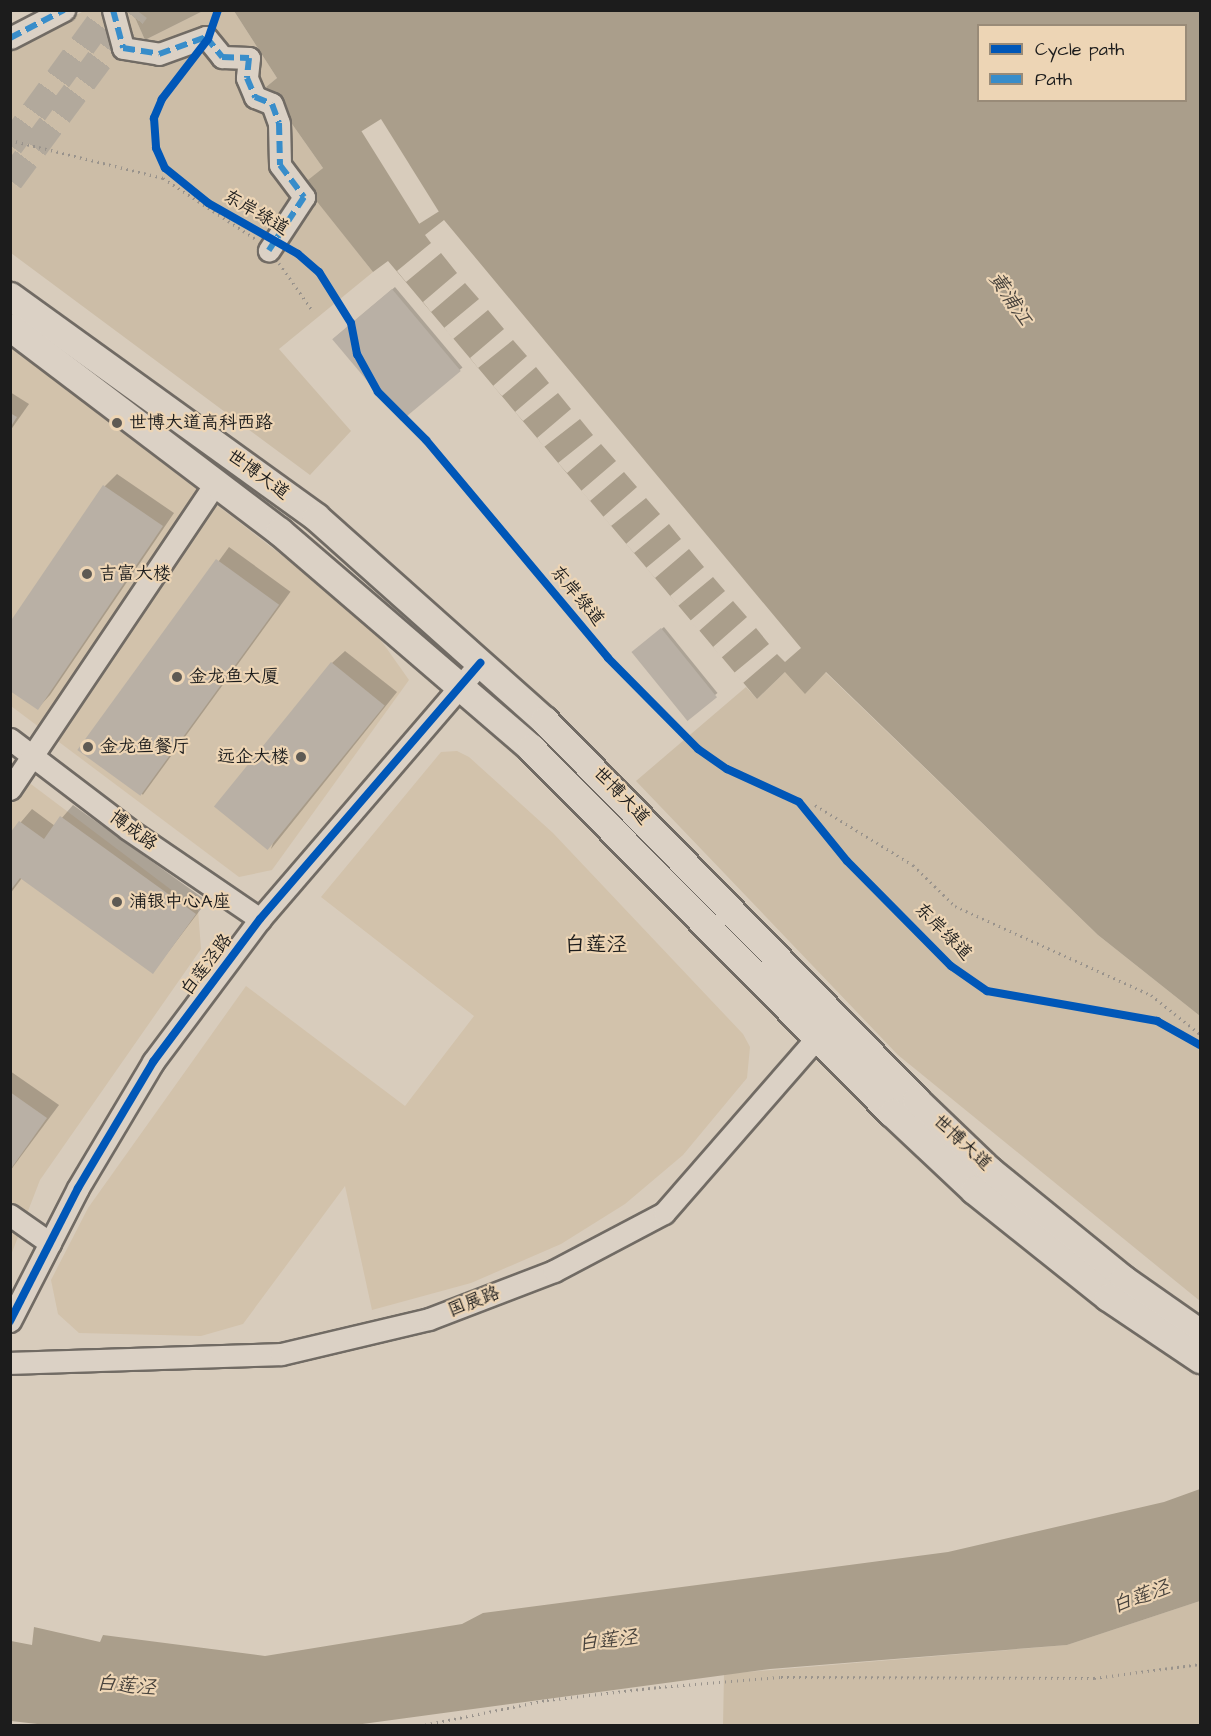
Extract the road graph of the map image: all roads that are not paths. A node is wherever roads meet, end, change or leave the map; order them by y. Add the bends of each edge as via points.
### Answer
1 (64, 10) edge
2 (113, 10) edge
3 (10, 38) edge
4 (272, 246) road end
5 (10, 296) edge
6 (10, 327) edge
7 (216, 483) junction
8 (480, 663) junction
9 (460, 687) junction
10 (10, 739) edge
11 (35, 757) junction
12 (10, 789) edge
13 (260, 920) junction
14 (826, 1027) junction
15 (10, 1215) edge
16 (50, 1243) junction
17 (1116, 1288) junction
18 (11, 1318) edge
19 (1200, 1333) edge
20 (1200, 1359) edge
21 (10, 1363) edge

1 - 3 street
2 - 4 street via 123,48 159,54 206,37 222,57 249,58 248,78 255,97 272,104 279,123 280,165 304,197
5 - 8 main road, 世博大道 via 316,517
6 - 7 main road, 世博大道
7 - 9 main road, 世博大道 via 279,531
7 - 11 street
8 - 9 street, 白莲泾路
8 - 14 main road, 世博大道 via 607,781
9 - 13 street, 白莲泾路
9 - 14 main road, 世博大道 via 531,748
10 - 11 street, 博成路
11 - 12 street
11 - 13 street, 博成路 via 128,829
13 - 16 street, 白莲泾路 via 153,1062
14 - 17 main road, 世博大道
14 - 21 street, 国展路 via 664,1213 554,1271 429,1319 280,1354
15 - 16 street
16 - 18 street, 白莲泾路
17 - 19 main road, 世博大道
17 - 20 main road, 世博大道

